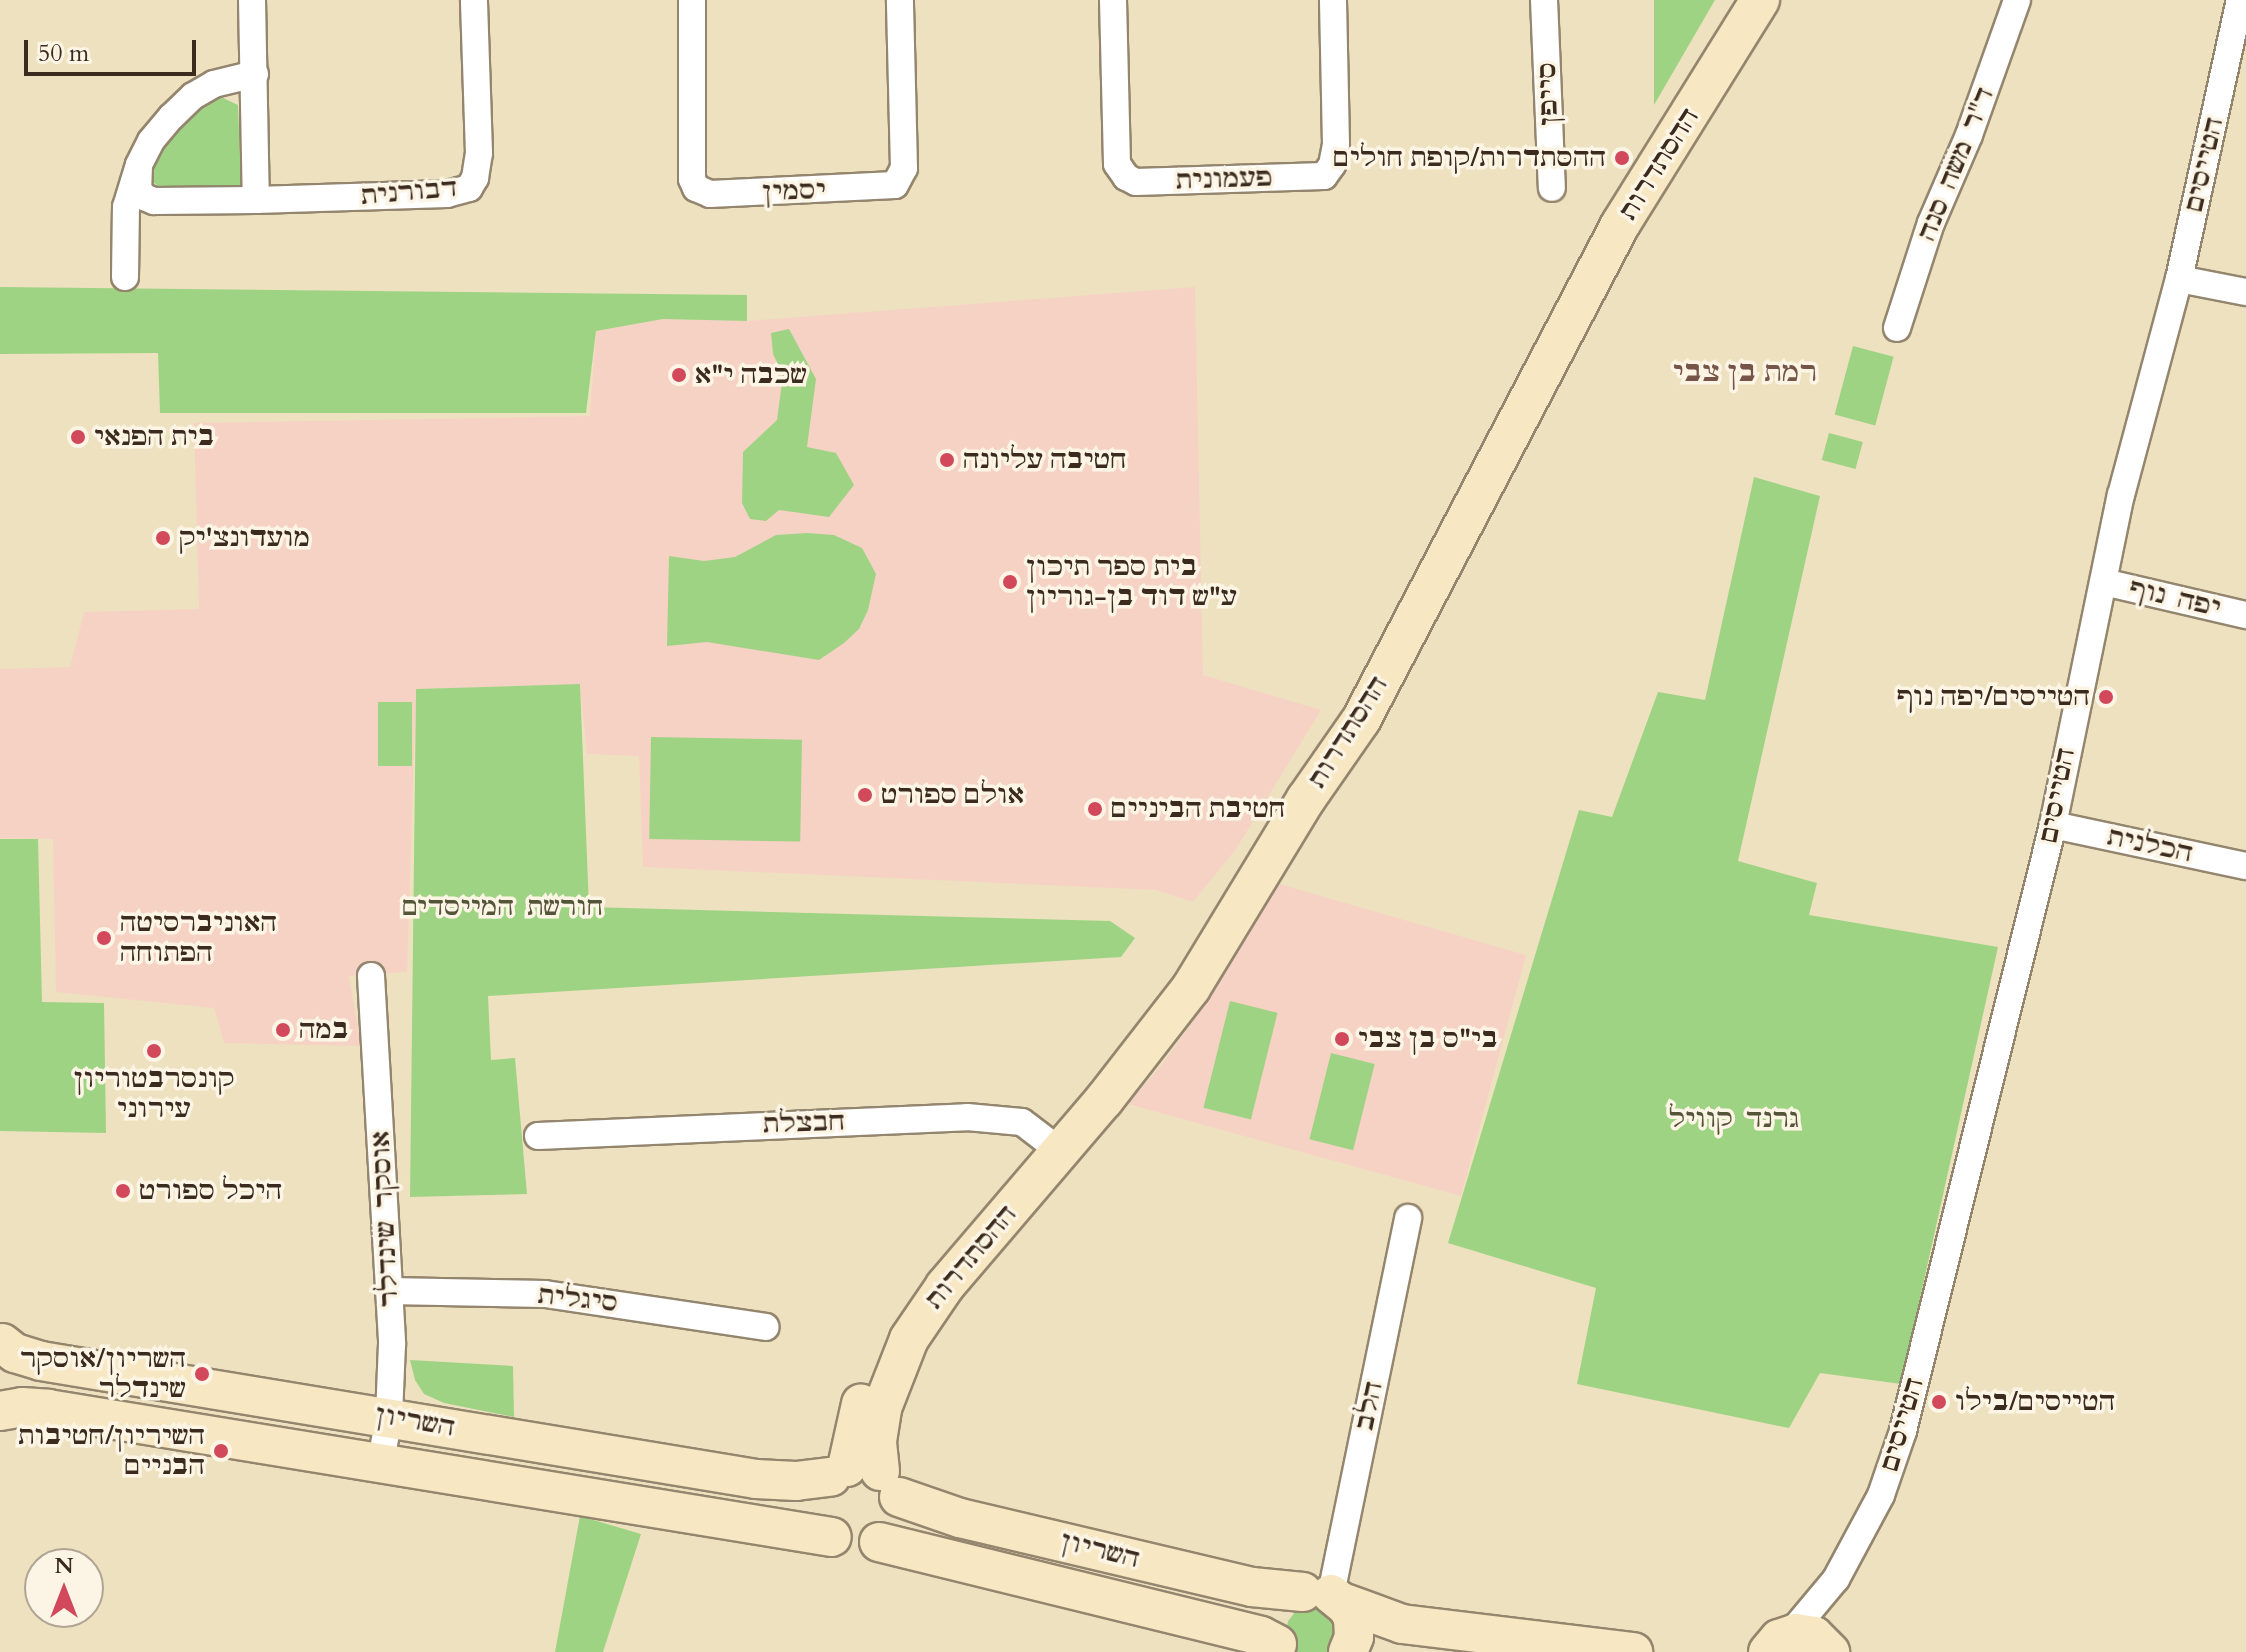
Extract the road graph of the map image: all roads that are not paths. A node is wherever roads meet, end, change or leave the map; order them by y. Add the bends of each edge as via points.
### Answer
1 (252, 0) edge
2 (474, 0) edge
3 (692, 0) edge
4 (900, 0) edge
5 (1113, 0) edge
6 (1333, 0) edge
7 (1544, 0) edge
8 (1732, 0) edge
9 (1760, 0) edge
10 (2017, 0) edge
11 (2240, 0) edge
12 (255, 74) junction
13 (139, 165) junction
14 (1552, 188) dead end
15 (256, 200) junction
16 (125, 277) dead end
17 (2179, 279) junction
18 (2246, 292) edge
19 (1897, 328) dead end
20 (2104, 582) junction
21 (2246, 615) edge
22 (2053, 825) junction
23 (2246, 866) edge
24 (371, 976) dead end
25 (538, 1136) dead end
26 (1051, 1144) junction
27 (1408, 1218) dead end
28 (389, 1291) junction
29 (766, 1327) dead end
30 (1, 1342) edge
31 (0, 1410) edge
32 (389, 1416) junction
33 (381, 1462) junction
34 (864, 1478) junction
35 (832, 1537) junction
36 (879, 1542) junction
37 (1836, 1579) junction
38 (1325, 1596) junction
39 (1458, 1631) junction
40 (1771, 1645) edge
41 (1280, 1650) edge
42 (1830, 1651) edge
43 (1348, 1652) edge
44 (1355, 1652) edge
45 (1633, 1652) edge

1 - 12 street
2 - 15 street, דבורנית via 479,153 469,188 447,194
3 - 4 street, יסמין via 692,179 696,188 710,194 895,185 904,168
5 - 6 street, פעמונית via 1117,164 1136,182 1324,176 1336,144
7 - 14 street, סייפן
8 - 26 street, ההסתדרות via 1599,213 1343,698 1170,975
9 - 26 street, ההסתדרות via 1620,225 1361,720 1306,799 1191,988
10 - 19 street, ד"ר משה סנה via 1975,121 1931,223
11 - 17 street, הטייסים
12 - 13 street via 214,84 193,96 151,141
12 - 15 street
13 - 15 street, דבורנית via 138,189 154,201
13 - 16 street via 126,207
17 - 18 street
17 - 20 street, הטייסים via 2142,405
20 - 21 street, יפה נוף
20 - 22 street, הטייסים
22 - 23 street, הכלנית
22 - 37 street, הטייסים via 1903,1431 1881,1495
24 - 28 street, אוסקר שינדלר
25 - 26 street, חבצלת via 967,1117 1022,1122
26 - 34 street, ההסתדרות via 909,1339 882,1408
27 - 38 street, הלב
28 - 29 street, סיגלית via 545,1294
28 - 32 street, אוסקר שינדלר
30 - 31 street via 12,1375
30 - 32 street, השריון via 41,1361
31 - 33 street, השריון via 48,1409
32 - 33 street, אוסקר שינדלר
32 - 34 street, השריון via 756,1479
33 - 35 street, השריון
34 - 35 street via 818,1502 821,1521
34 - 36 street via 897,1523
34 - 38 street, השריון via 960,1518 1252,1587
35 - 36 street via 855,1547
36 - 41 street, השריון via 1261,1636
37 - 40 street, הטייסים
37 - 42 street, הטייסים
38 - 39 street, השריון via 1402,1624
38 - 41 street via 1287,1602 1275,1625
38 - 43 street via 1354,1624
39 - 44 street, השריון via 1407,1637
39 - 45 street, השריון
40 - 42 street via 1808,1634

